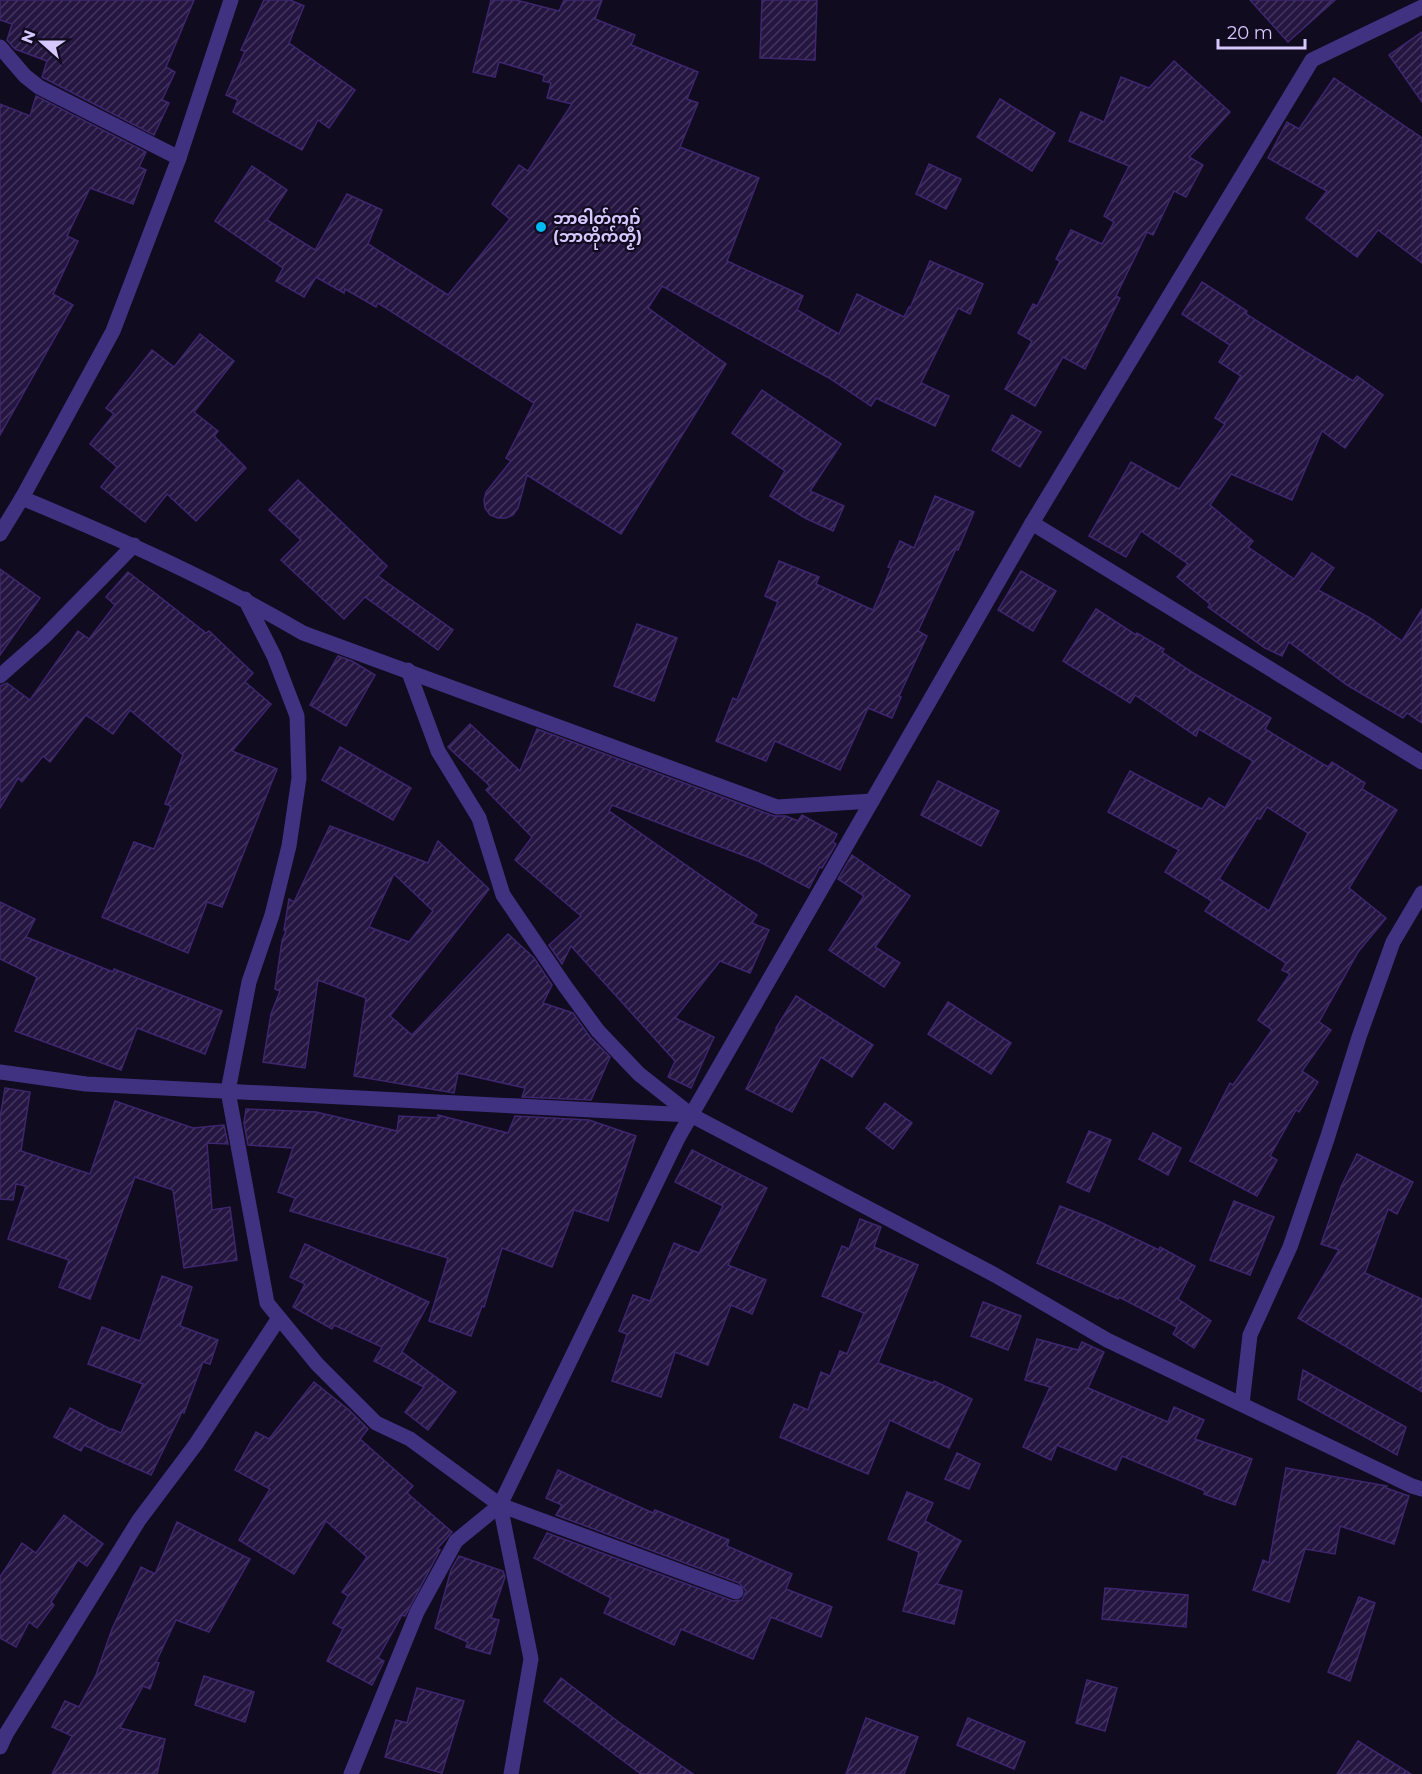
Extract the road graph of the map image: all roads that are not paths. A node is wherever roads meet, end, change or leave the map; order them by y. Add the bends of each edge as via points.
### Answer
1 (231, 0) edge
2 (1422, 7) edge
3 (0, 47) edge
4 (179, 158) junction
5 (22, 498) junction
6 (1032, 523) junction
7 (0, 534) edge
8 (134, 545) junction
9 (245, 599) junction
10 (408, 670) junction
11 (0, 676) edge
12 (1422, 762) edge
13 (872, 801) junction
14 (1422, 893) edge
15 (0, 1072) edge
16 (228, 1091) junction
17 (691, 1115) junction
18 (279, 1318) junction
19 (1242, 1404) junction
20 (1422, 1489) edge
21 (500, 1505) junction
22 (736, 1592) dead end
23 (0, 1747) edge
24 (351, 1774) edge
25 (511, 1774) edge

1 - 4 street
2 - 6 street via 1312,60
3 - 4 street via 39,87
4 - 5 street via 113,331
5 - 7 street
5 - 8 street
6 - 12 street
6 - 13 street
8 - 9 street
8 - 11 street
9 - 10 street via 303,633
9 - 16 street via 274,656 297,716 299,778 289,846 272,915 249,982
10 - 13 street via 777,807
10 - 17 street via 438,751 479,818 503,895 598,1031 639,1074
13 - 17 street
14 - 19 street via 1393,942 1290,1247 1250,1335
15 - 16 street via 86,1084
16 - 17 street
16 - 18 street via 267,1303
17 - 19 street via 995,1275 1107,1340
17 - 21 street
18 - 21 street via 317,1364 376,1424 410,1439
18 - 23 street via 196,1444 139,1520
19 - 20 street
21 - 22 street
21 - 24 street via 456,1541 422,1602
21 - 25 street via 531,1659

